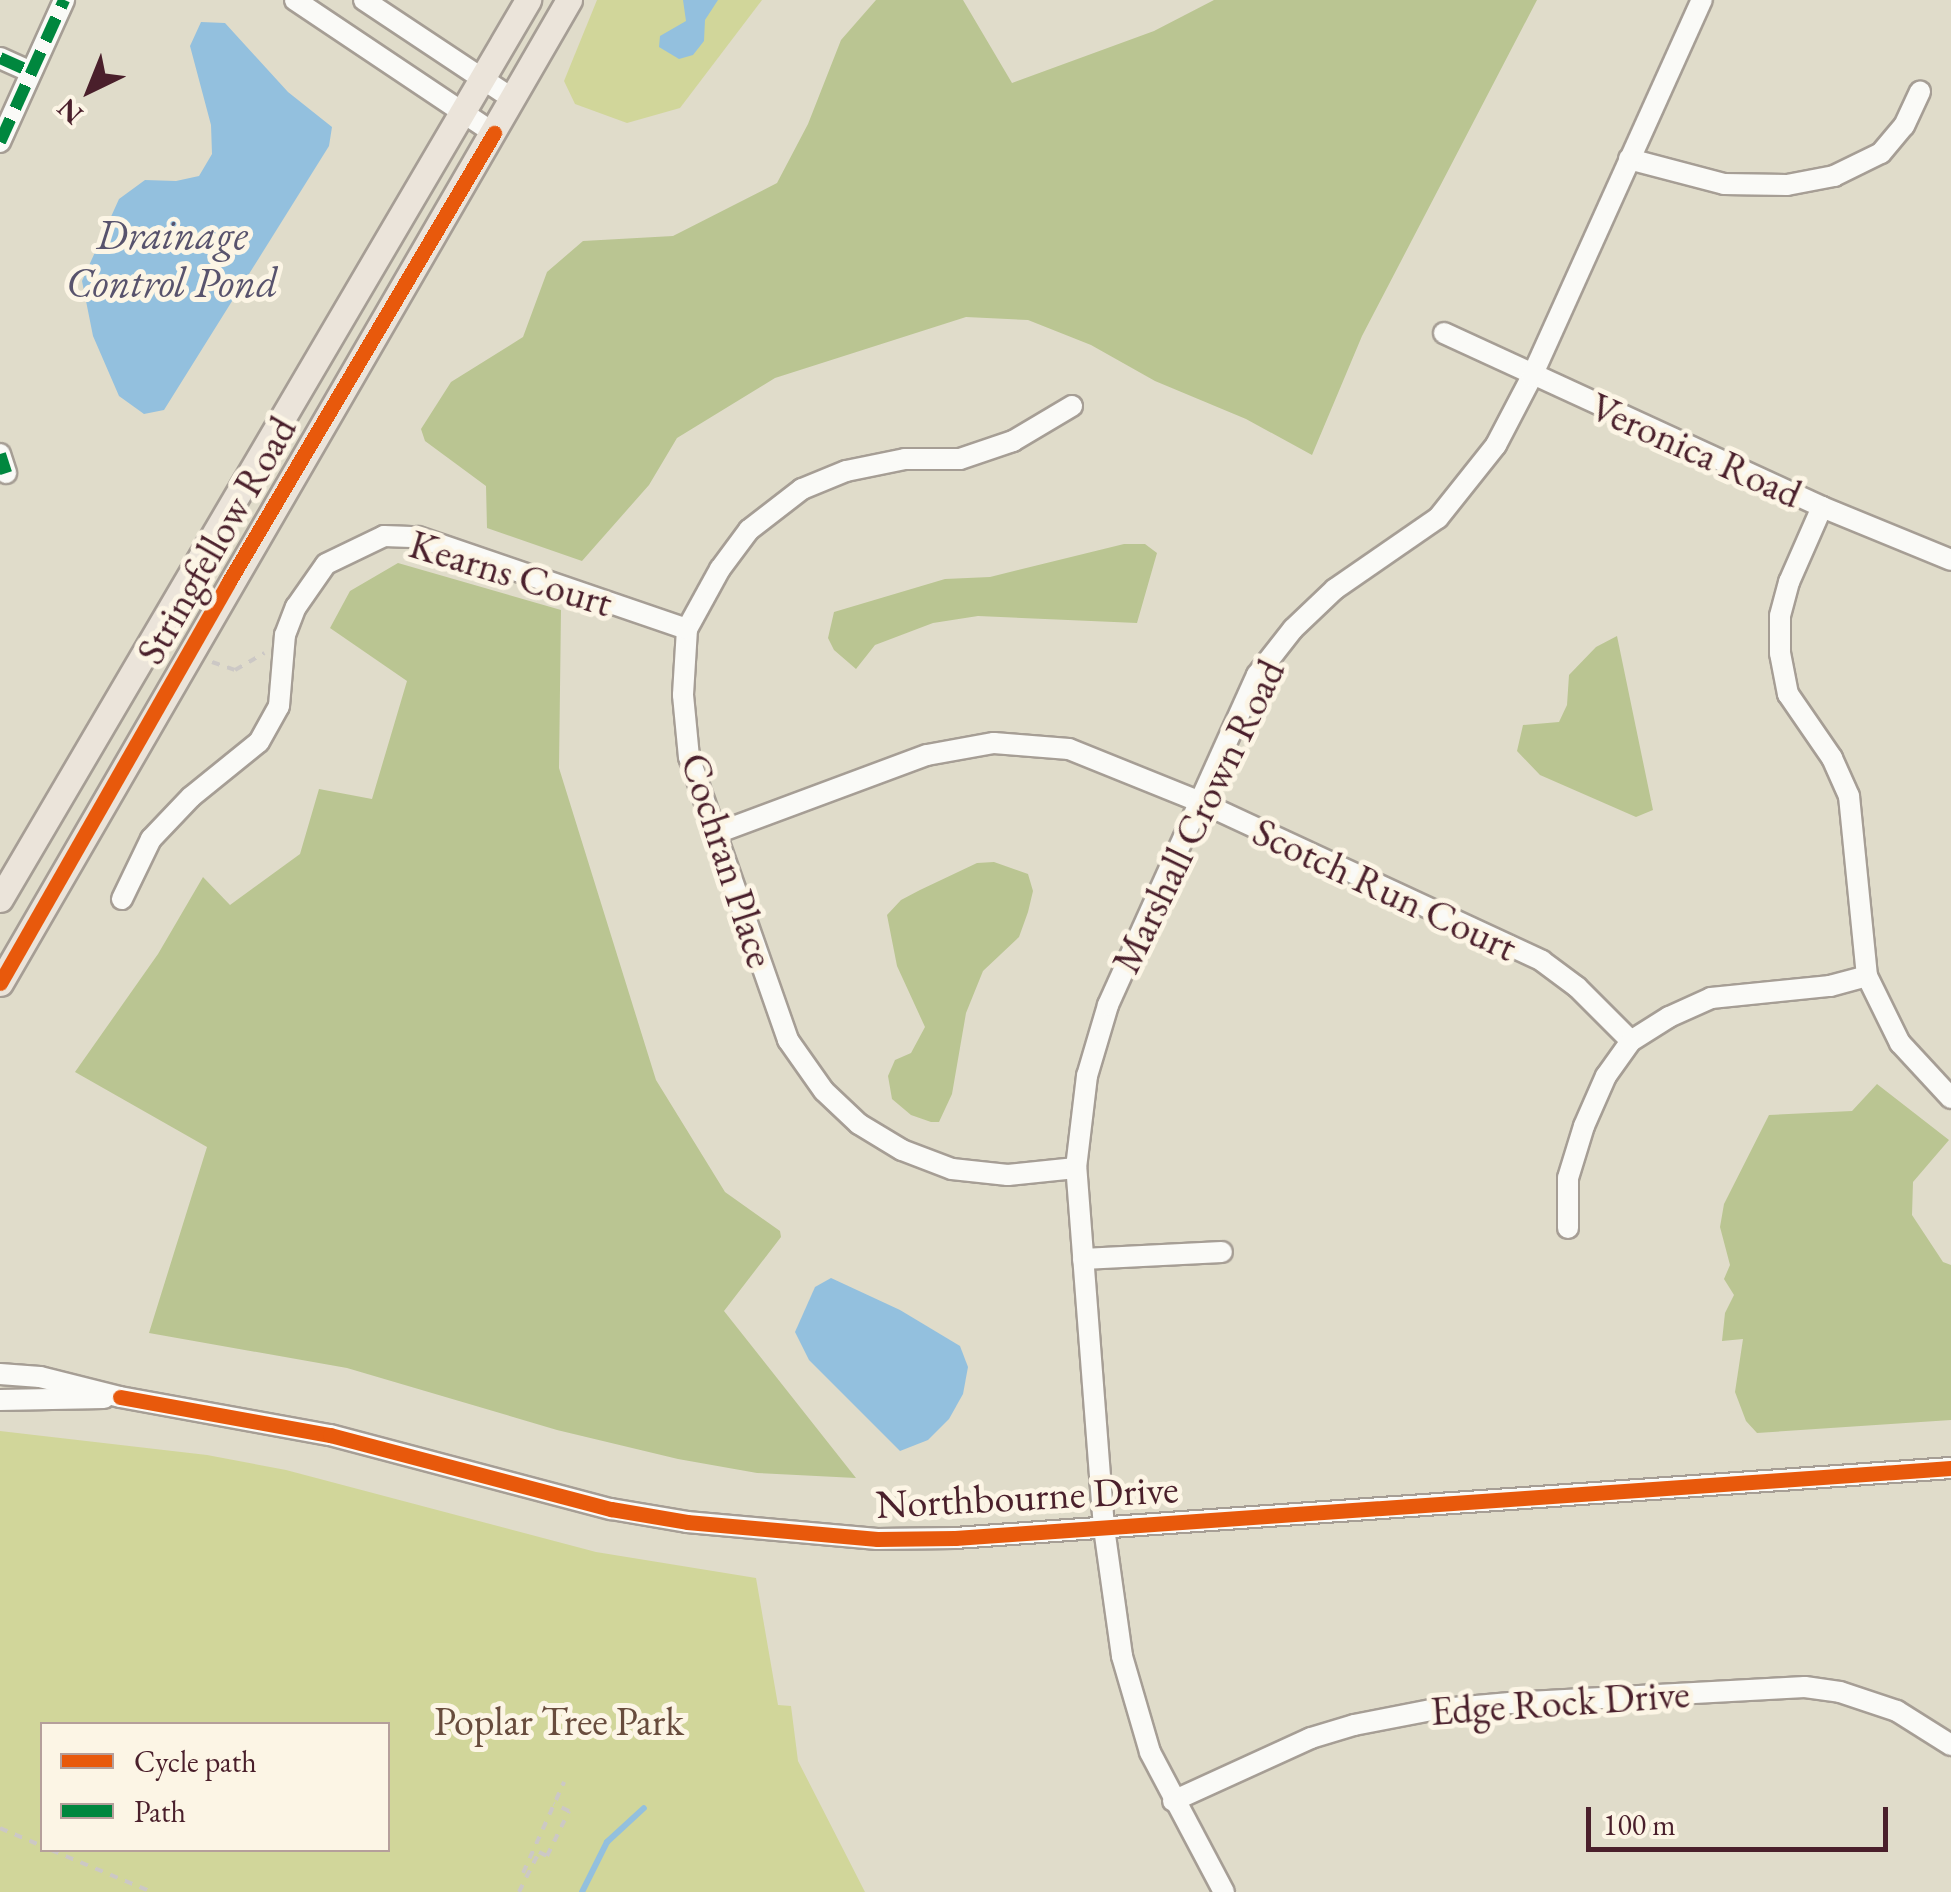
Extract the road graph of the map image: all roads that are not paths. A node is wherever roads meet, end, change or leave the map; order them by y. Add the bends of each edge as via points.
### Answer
1 (64, 0) edge
2 (295, 0) edge
3 (364, 0) edge
4 (528, 0) edge
5 (569, 0) edge
6 (1702, 0) edge
7 (0, 58) edge
8 (29, 71) junction
9 (482, 78) junction
10 (1920, 92) dead end
11 (513, 99) junction
12 (462, 113) junction
13 (494, 133) junction
14 (0, 142) edge
15 (1629, 159) junction
16 (1444, 333) dead end
17 (1532, 376) junction
18 (1072, 406) dead end
19 (1822, 507) junction
20 (1951, 560) edge
21 (687, 629) junction
22 (1198, 802) junction
23 (716, 833) junction
24 (0, 899) edge
25 (122, 899) dead end
26 (1867, 976) junction
27 (0, 982) edge
28 (1632, 1041) junction
29 (1951, 1098) edge
30 (1076, 1168) junction
31 (1568, 1228) dead end
32 (1222, 1252) dead end
33 (1083, 1259) junction
34 (0, 1374) edge
35 (120, 1397) junction
36 (0, 1400) edge
37 (1951, 1468) edge
38 (1104, 1528) junction
39 (1951, 1745) edge
40 (1173, 1801) junction
41 (1224, 1892) edge

1 - 8 street
2 - 12 street
3 - 9 street
4 - 9 main road, Stringfellow Road
5 - 11 main road, Stringfellow Road
6 - 15 street, Marshall Crown Road
7 - 8 street
8 - 14 street
9 - 11 street
9 - 12 main road, Stringfellow Road
10 - 15 street via 1881,153 1834,176 1787,185 1724,184
11 - 13 main road, Stringfellow Road
12 - 13 street
12 - 24 main road, Stringfellow Road
13 - 27 main road, Stringfellow Road
15 - 17 street, Marshall Crown Road
16 - 17 street, Veronica Road
17 - 19 street, Veronica Road
17 - 22 street, Marshall Crown Road via 1496,445 1438,518 1292,628 1257,675
18 - 21 street, Cochran Place via 1013,440 960,459 905,459 802,489 749,530
19 - 20 street, Veronica Road
19 - 26 street via 1789,582 1780,653 1788,694 1849,796
21 - 23 street, Cochran Place via 689,757
21 - 25 street, Kearns Court via 418,536 384,536 326,564 296,606 282,656 279,706 259,742 151,839
22 - 23 street, Scotch Run Court via 1069,749 994,744 928,755
22 - 28 street, Scotch Run Court via 1542,961
22 - 30 street, Marshall Crown Road via 1108,1005 1087,1076
23 - 30 street, Cochran Place via 788,1040 824,1091 859,1124 952,1169 1008,1175
26 - 28 street via 1711,998
26 - 29 street via 1900,1043
28 - 31 street via 1606,1076 1584,1126 1568,1178
30 - 33 street, Marshall Crown Road
32 - 33 street
33 - 38 street, Marshall Crown Road
34 - 35 street, Northbourne Drive
35 - 36 street, Northbourne Drive
35 - 38 street, Northbourne Drive via 330,1435 528,1490 687,1522 877,1540
37 - 38 street, Northbourne Drive
38 - 40 street, Marshall Crown Road via 1122,1656 1140,1725
39 - 40 street, Edge Rock Drive via 1897,1711 1805,1687 1510,1703 1354,1725
40 - 41 street, Marshall Crown Road

